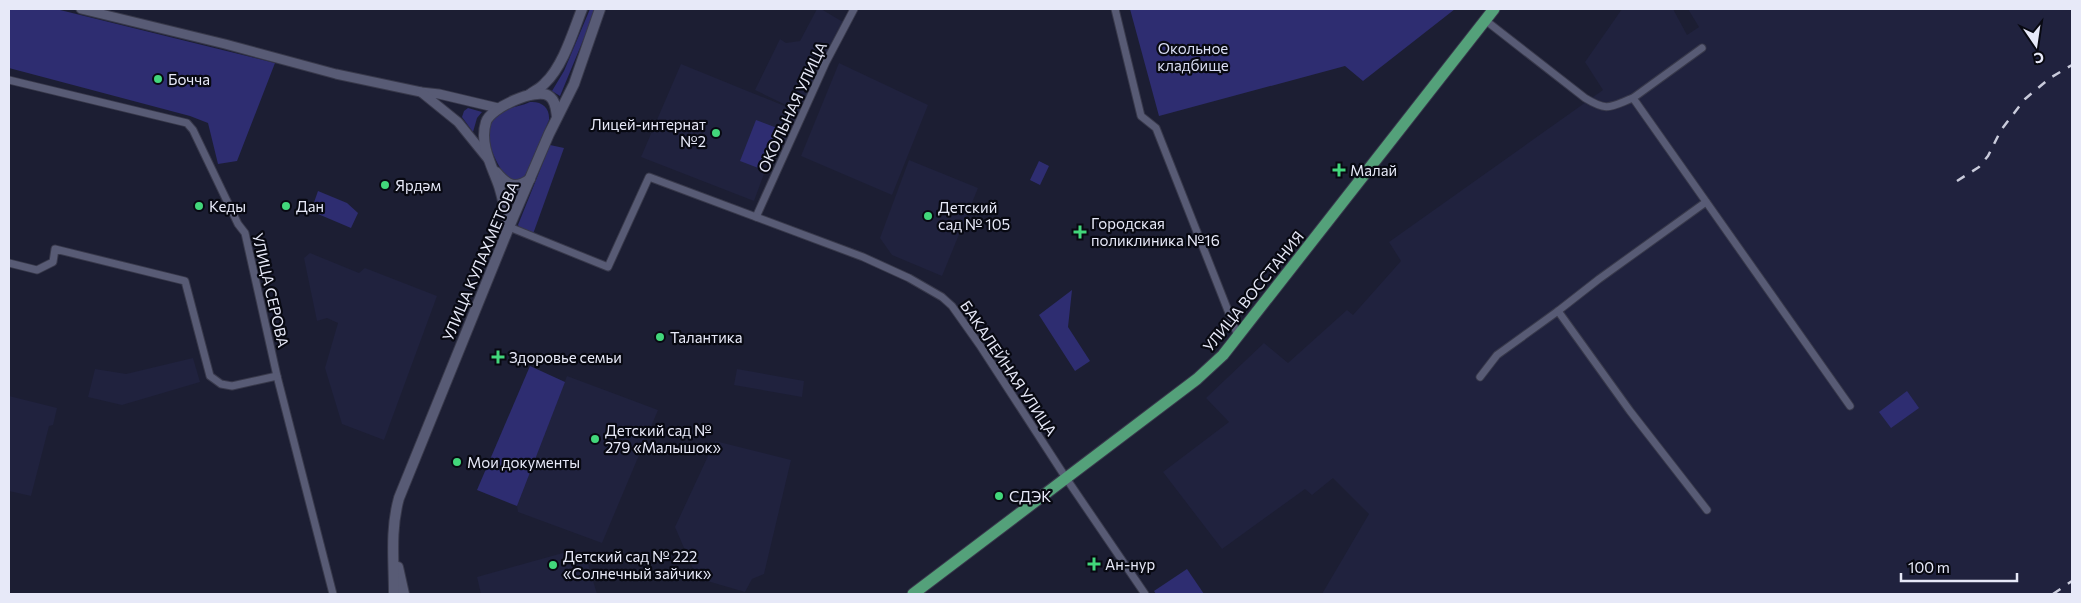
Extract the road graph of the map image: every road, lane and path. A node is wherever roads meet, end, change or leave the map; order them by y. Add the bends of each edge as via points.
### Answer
1 (81, 9) edge
2 (582, 9) edge
3 (600, 9) edge
4 (854, 9) edge
5 (1115, 9) edge
6 (1494, 9) edge
7 (1484, 20) junction
8 (1702, 48) dead end
9 (9, 80) edge
10 (421, 92) junction
11 (526, 97) junction
12 (1633, 98) junction
13 (498, 108) junction
14 (557, 117) junction
15 (491, 164) junction
16 (530, 178) junction
17 (1706, 202) junction
18 (756, 217) junction
19 (509, 227) junction
20 (9, 264) edge
21 (1558, 312) junction
22 (1239, 336) junction
23 (277, 376) junction
24 (1480, 377) dead end
25 (1850, 406) dead end
26 (1066, 478) junction
27 (1707, 510) dead end
28 (393, 526) junction
29 (333, 594) edge
30 (394, 594) edge
31 (404, 594) edge
32 (913, 594) edge
33 (1146, 594) edge

1 - 10 street via 336,74
2 - 11 main road via 553,73 545,84
3 - 14 main road, УЛИЦА КУЛАХМЕТОВА via 574,84
4 - 18 street, ОКОЛЬНАЯ УЛИЦА via 826,62
5 - 22 street via 1141,116 1156,128
6 - 7 main road, УЛИЦА ВОССТАНИЯ
7 - 12 street via 1600,107 1609,108
7 - 22 main road, УЛИЦА ВОССТАНИЯ
8 - 12 street
9 - 23 street, УЛИЦА СЕРОВА via 187,123 238,224 246,233
10 - 13 street
10 - 15 street via 458,122
11 - 13 main road
11 - 14 main road via 542,94 550,97
12 - 17 street
13 - 15 main road via 486,121 484,134
14 - 16 main road, УЛИЦА КУЛАХМЕТОВА
15 - 16 main road via 508,184 515,186
15 - 19 main road
16 - 19 main road, УЛИЦА КУЛАХМЕТОВА
17 - 21 street via 1598,279
17 - 25 street
18 - 19 street, БАКАЛЕЙНАЯ УЛИЦА via 650,177 608,267
18 - 26 street, БАКАЛЕЙНАЯ УЛИЦА via 863,257 942,297 981,347
19 - 28 main road, УЛИЦА КУЛАХМЕТОВА via 399,498
20 - 23 street via 37,270 52,262 55,249 185,280 210,376 221,384 232,386
21 - 24 street via 1497,355
21 - 27 street
22 - 26 main road, УЛИЦА ВОССТАНИЯ via 1197,379
23 - 29 street, УЛИЦА СЕРОВА
26 - 32 main road, УЛИЦА ВОССТАНИЯ
26 - 33 street, БАКАЛЕЙНАЯ УЛИЦА
28 - 30 main road, УЛИЦА КУЛАХМЕТОВА
28 - 31 main road, УЛИЦА КУЛАХМЕТОВА

